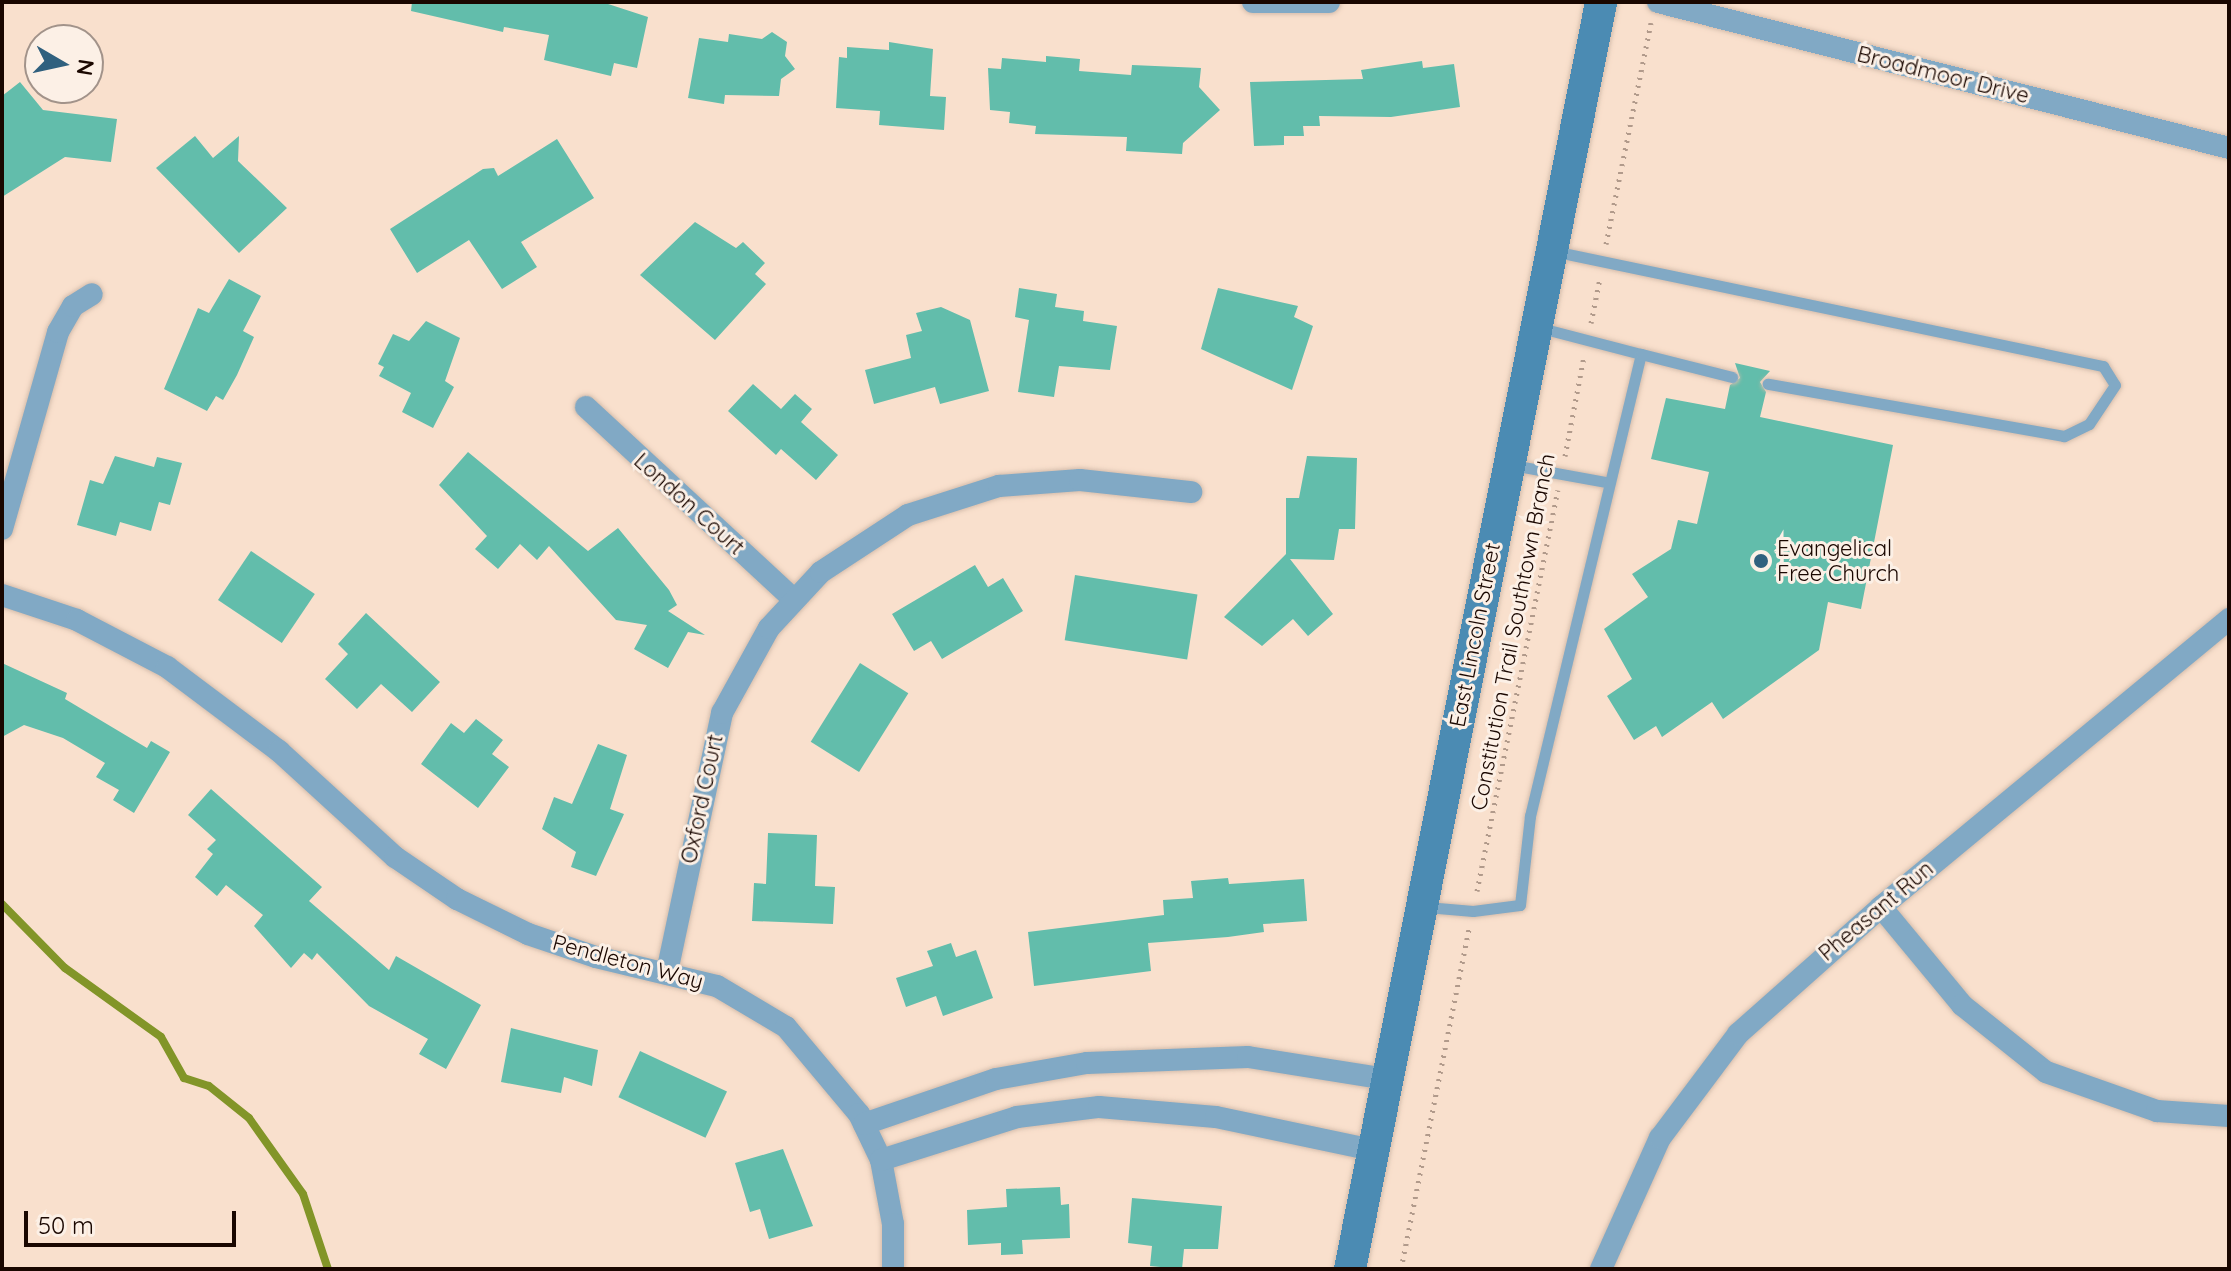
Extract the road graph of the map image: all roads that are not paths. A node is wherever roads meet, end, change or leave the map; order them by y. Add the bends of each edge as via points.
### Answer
1 (1253, 2) edge
2 (1329, 2) edge
3 (1601, 2) edge
4 (1655, 10) edge
5 (2229, 148) edge
6 (1552, 251) junction
7 (92, 294) dead end
8 (1537, 327) junction
9 (1641, 354) junction
10 (1732, 377) dead end
11 (1768, 384) dead end
12 (586, 407) dead end
13 (1509, 464) junction
14 (1606, 482) junction
15 (1191, 492) dead end
16 (2, 529) edge
17 (2, 595) edge
18 (793, 599) junction
19 (2229, 619) edge
20 (1421, 906) junction
21 (1881, 907) junction
22 (667, 972) junction
23 (1387, 1079) junction
24 (2229, 1116) edge
25 (864, 1124) junction
26 (1373, 1150) junction
27 (881, 1160) junction
28 (893, 1269) edge
29 (1350, 1269) edge
30 (1601, 1269) edge

1 - 2 street
3 - 6 main road, East Lincoln Street
4 - 5 street, Broadmoor Drive
6 - 8 main road, East Lincoln Street
6 - 11 lane via 2103,366 2115,385 2089,424 2064,436
7 - 16 street via 73,306 54,342
8 - 9 lane
8 - 13 main road, East Lincoln Street
9 - 10 lane
9 - 14 lane
12 - 18 street, London Court
13 - 14 lane
13 - 20 main road, East Lincoln Street
14 - 20 lane via 1530,816 1520,905 1473,911
15 - 18 street, Oxford Court via 1055,480 970,492 908,515 860,542
17 - 22 street, Pendleton Way via 77,620 167,667 279,751 395,857 457,899 528,934
18 - 22 street, Oxford Court via 769,628 722,713
19 - 21 street, Pheasant Run
20 - 23 main road, East Lincoln Street
21 - 24 street via 1962,1005 2046,1072 2157,1111
21 - 30 street, Pheasant Run via 1784,989 1698,1082 1626,1202
22 - 25 street, Pendleton Way via 746,999 786,1027
23 - 25 street via 1248,1057 1087,1063 996,1079
23 - 26 main road, East Lincoln Street
25 - 27 street, Pendleton Way
26 - 27 street via 1216,1117 1099,1107 1017,1117
26 - 29 main road, East Lincoln Street
27 - 28 street, Pendleton Way via 893,1224

